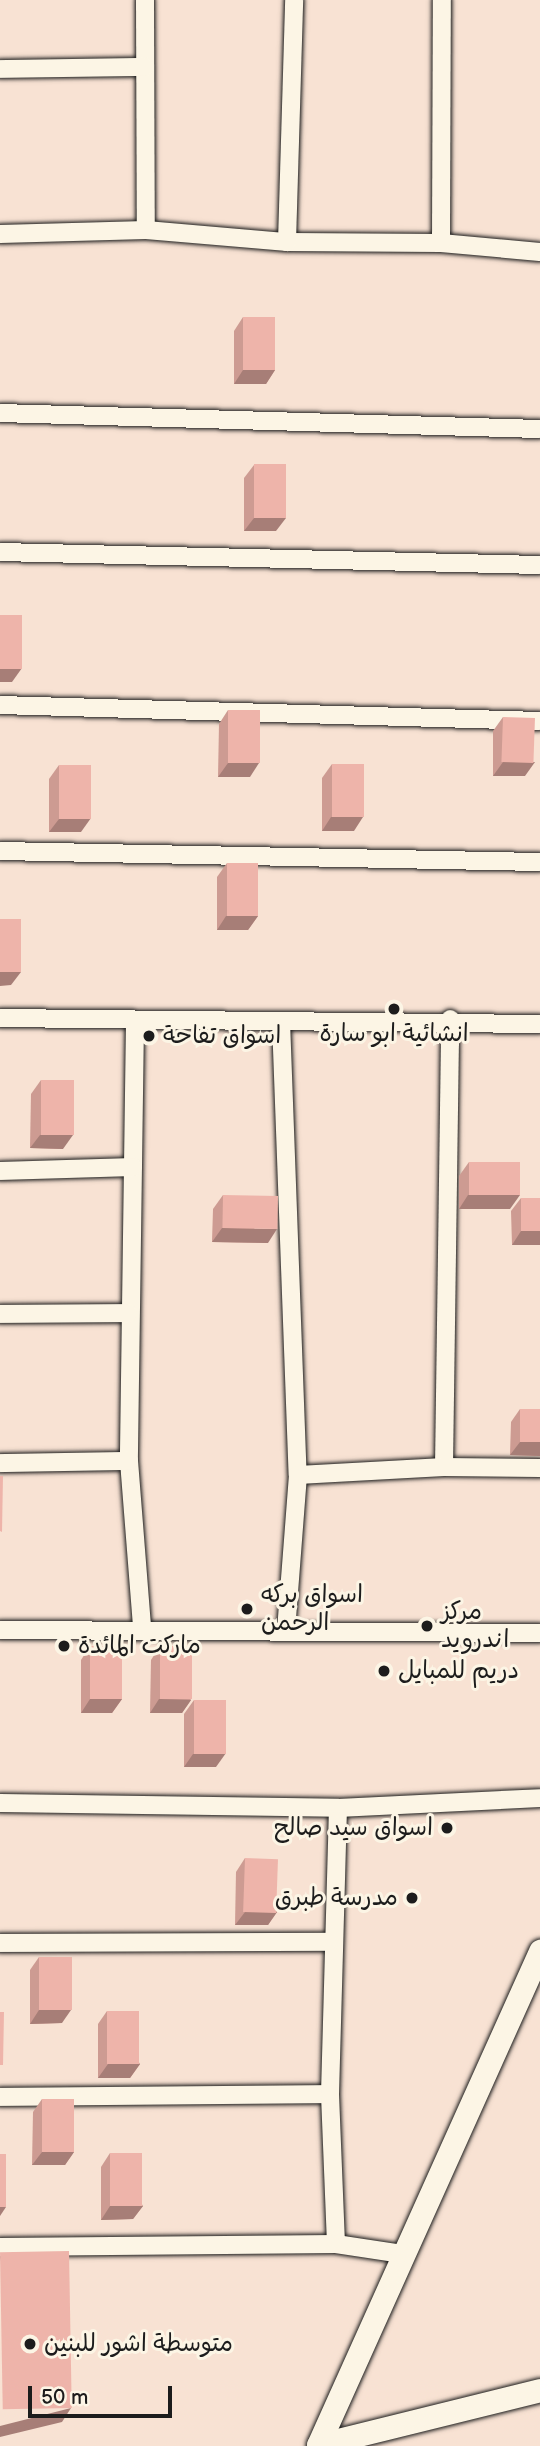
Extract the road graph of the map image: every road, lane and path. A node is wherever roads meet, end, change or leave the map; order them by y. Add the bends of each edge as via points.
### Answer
1 (145, 0) edge
2 (294, 0) edge
3 (442, 0) edge
4 (145, 67) junction
5 (0, 69) edge
6 (146, 230) junction
7 (0, 234) edge
8 (288, 242) junction
9 (441, 243) junction
10 (540, 252) edge
11 (0, 413) edge
12 (540, 429) edge
13 (0, 552) edge
14 (540, 565) edge
15 (0, 705) edge
16 (540, 721) edge
17 (0, 851) edge
18 (540, 862) edge
19 (0, 1018) edge
20 (450, 1019) junction
21 (281, 1021) junction
22 (135, 1022) junction
23 (540, 1024) edge
24 (133, 1167) junction
25 (0, 1171) edge
26 (128, 1313) junction
27 (0, 1314) edge
28 (129, 1461) junction
29 (0, 1463) edge
30 (444, 1467) junction
31 (540, 1468) edge
32 (298, 1475) junction
33 (142, 1628) junction
34 (0, 1630) edge
35 (286, 1630) junction
36 (540, 1633) edge
37 (540, 1798) edge
38 (0, 1803) edge
39 (338, 1808) junction
40 (334, 1942) junction
41 (0, 1943) edge
42 (540, 1951) edge
43 (330, 2094) junction
44 (0, 2097) edge
45 (336, 2244) junction
46 (0, 2247) edge
47 (402, 2254) junction
48 (540, 2390) edge
49 (315, 2446) edge

1 - 4 street
2 - 8 street
3 - 9 street
4 - 5 street
4 - 6 street
6 - 7 street
6 - 8 street
8 - 9 street
9 - 10 street
11 - 12 street
13 - 14 street
15 - 16 street
17 - 18 street
19 - 22 street
20 - 21 street
20 - 23 street
20 - 30 street
21 - 22 street
21 - 32 street
22 - 24 street
24 - 25 street
24 - 26 street
26 - 27 street
26 - 28 street
28 - 29 street
28 - 33 street
30 - 31 street
30 - 32 street
32 - 35 street
33 - 34 street
33 - 35 street
35 - 36 street
37 - 39 street
38 - 39 street
39 - 40 street
40 - 41 street
40 - 43 street
42 - 47 street
43 - 44 street
43 - 45 street
45 - 46 street
45 - 47 street
47 - 49 street
48 - 49 street

